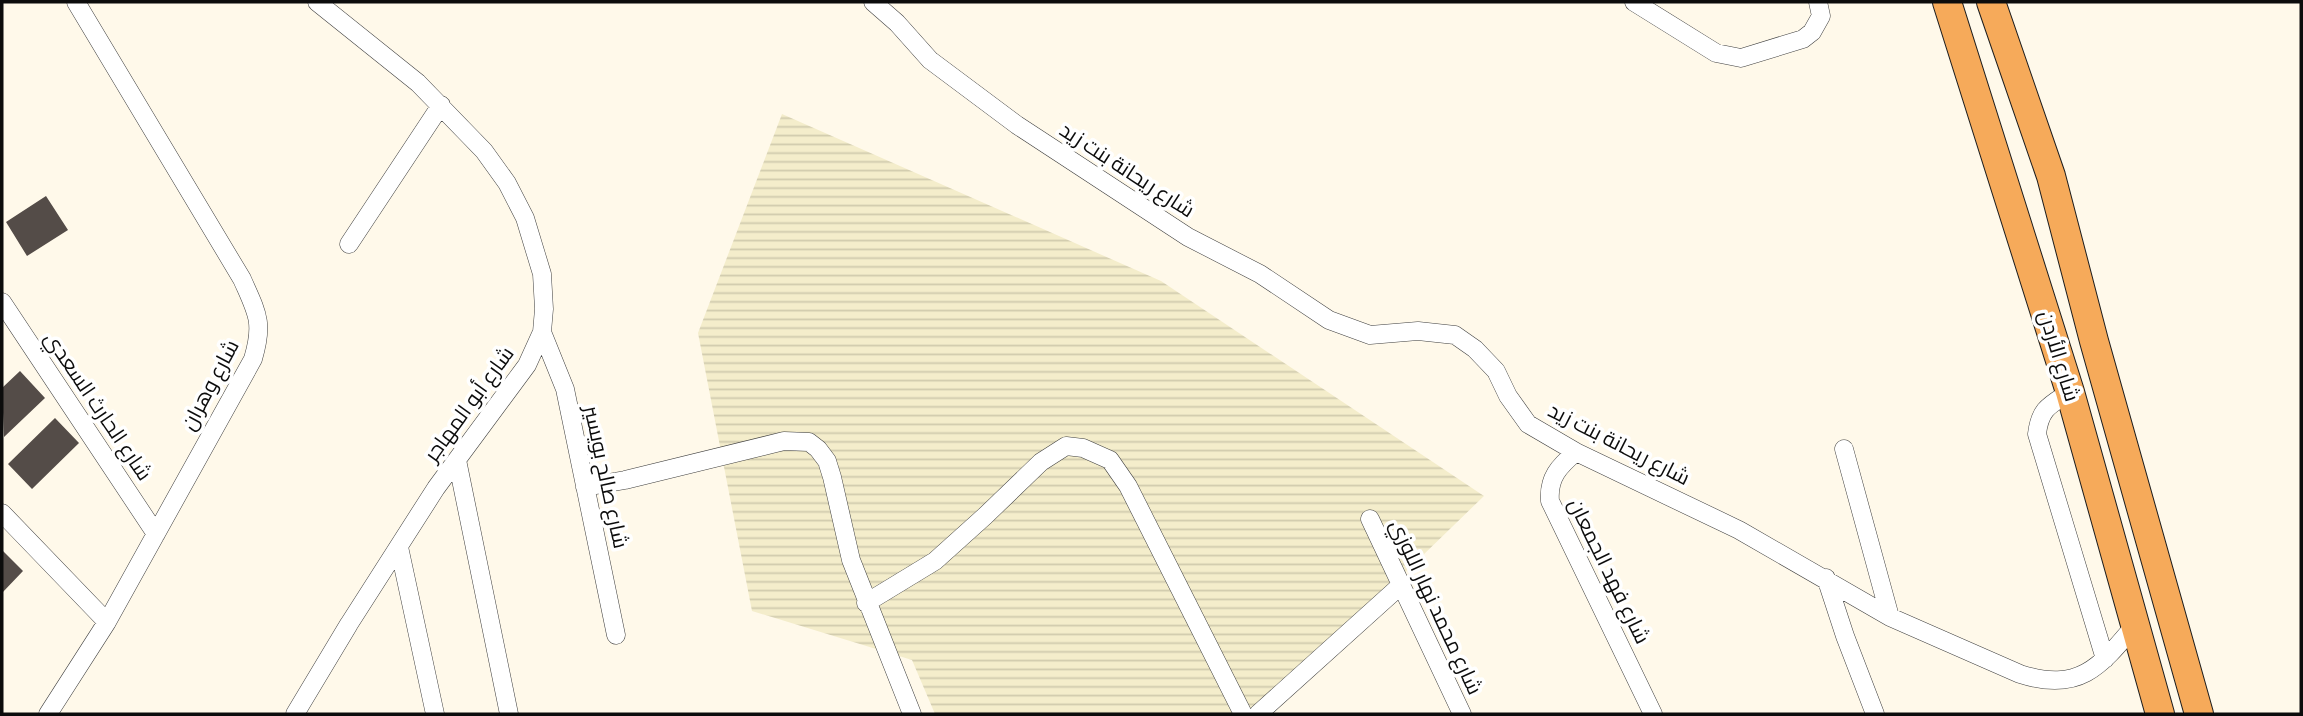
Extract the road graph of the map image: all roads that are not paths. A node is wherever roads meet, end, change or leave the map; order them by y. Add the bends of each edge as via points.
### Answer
1 (76, 2) edge
2 (317, 2) edge
3 (873, 2) edge
4 (1634, 2) edge
5 (1818, 2) edge
6 (1947, 2) edge
7 (1991, 2) edge
8 (441, 105) junction
9 (349, 244) dead end
10 (2, 302) edge
11 (542, 332) junction
12 (2070, 392) junction
13 (1844, 449) dead end
14 (1576, 452) junction
15 (457, 460) junction
16 (585, 487) junction
17 (2, 513) edge
18 (1370, 519) dead end
19 (156, 534) junction
20 (399, 547) junction
21 (1826, 578) junction
22 (1400, 586) junction
23 (866, 603) junction
24 (1890, 617) junction
25 (107, 622) junction
26 (2136, 625) junction
27 (615, 635) dead end
28 (2105, 659) junction
29 (48, 714) edge
30 (295, 714) edge
31 (435, 714) edge
32 (509, 714) edge
33 (912, 714) edge
34 (1242, 714) edge
35 (1258, 714) edge
36 (1462, 714) edge
37 (1653, 714) edge
38 (1875, 714) edge
39 (2160, 714) edge
40 (2199, 714) edge

1 - 19 street, شارع وهران via 242,279 258,315 260,336 253,359
2 - 8 street, شارع أبو المهاجر
3 - 14 street, شارع ريحانة بنت زيد via 930,60 1017,125 1188,237 1260,274 1329,320 1370,335 1418,331 1455,335 1496,371 1507,396 1528,424
4 - 5 street via 1725,56 1750,56 1803,39 1821,16
6 - 12 highway, شارع الأردن
7 - 40 highway, شارع الأردن via 2051,176
8 - 9 street
8 - 11 street, شارع أبو المهاجر via 484,150 524,218 542,274
10 - 19 street, شارع الحارث السعدي
11 - 15 street, شارع أبو المهاجر via 527,365
11 - 16 street, شارع صالح بويسير via 565,389
12 - 26 highway, شارع الأردن
12 - 28 street via 2042,413 2037,434
13 - 24 street
14 - 21 street, شارع ريحانة بنت زيد via 1739,530
14 - 37 street, شارع فهد الجمعان via 1554,473 1550,501
15 - 20 street, شارع أبو المهاجر
15 - 32 street
16 - 23 street via 784,441 809,442 818,449 832,477 851,561
16 - 27 street, شارع صالح بويسير
17 - 25 street
18 - 22 street, شارع محمد نهار اللوزي
19 - 25 street, شارع وهران
20 - 30 street, شارع أبو المهاجر
20 - 31 street
21 - 24 street, شارع ريحانة بنت زيد
21 - 38 street
22 - 35 street
22 - 36 street, شارع محمد نهار اللوزي
23 - 33 street
23 - 34 street via 935,561 1041,462 1066,446 1083,448 1110,460 1128,486
24 - 28 street, شارع ريحانة بنت زيد via 2043,681 2070,680
25 - 29 street, شارع وهران
26 - 28 street, شارع ريحانة بنت زيد
26 - 39 highway, شارع الأردن

